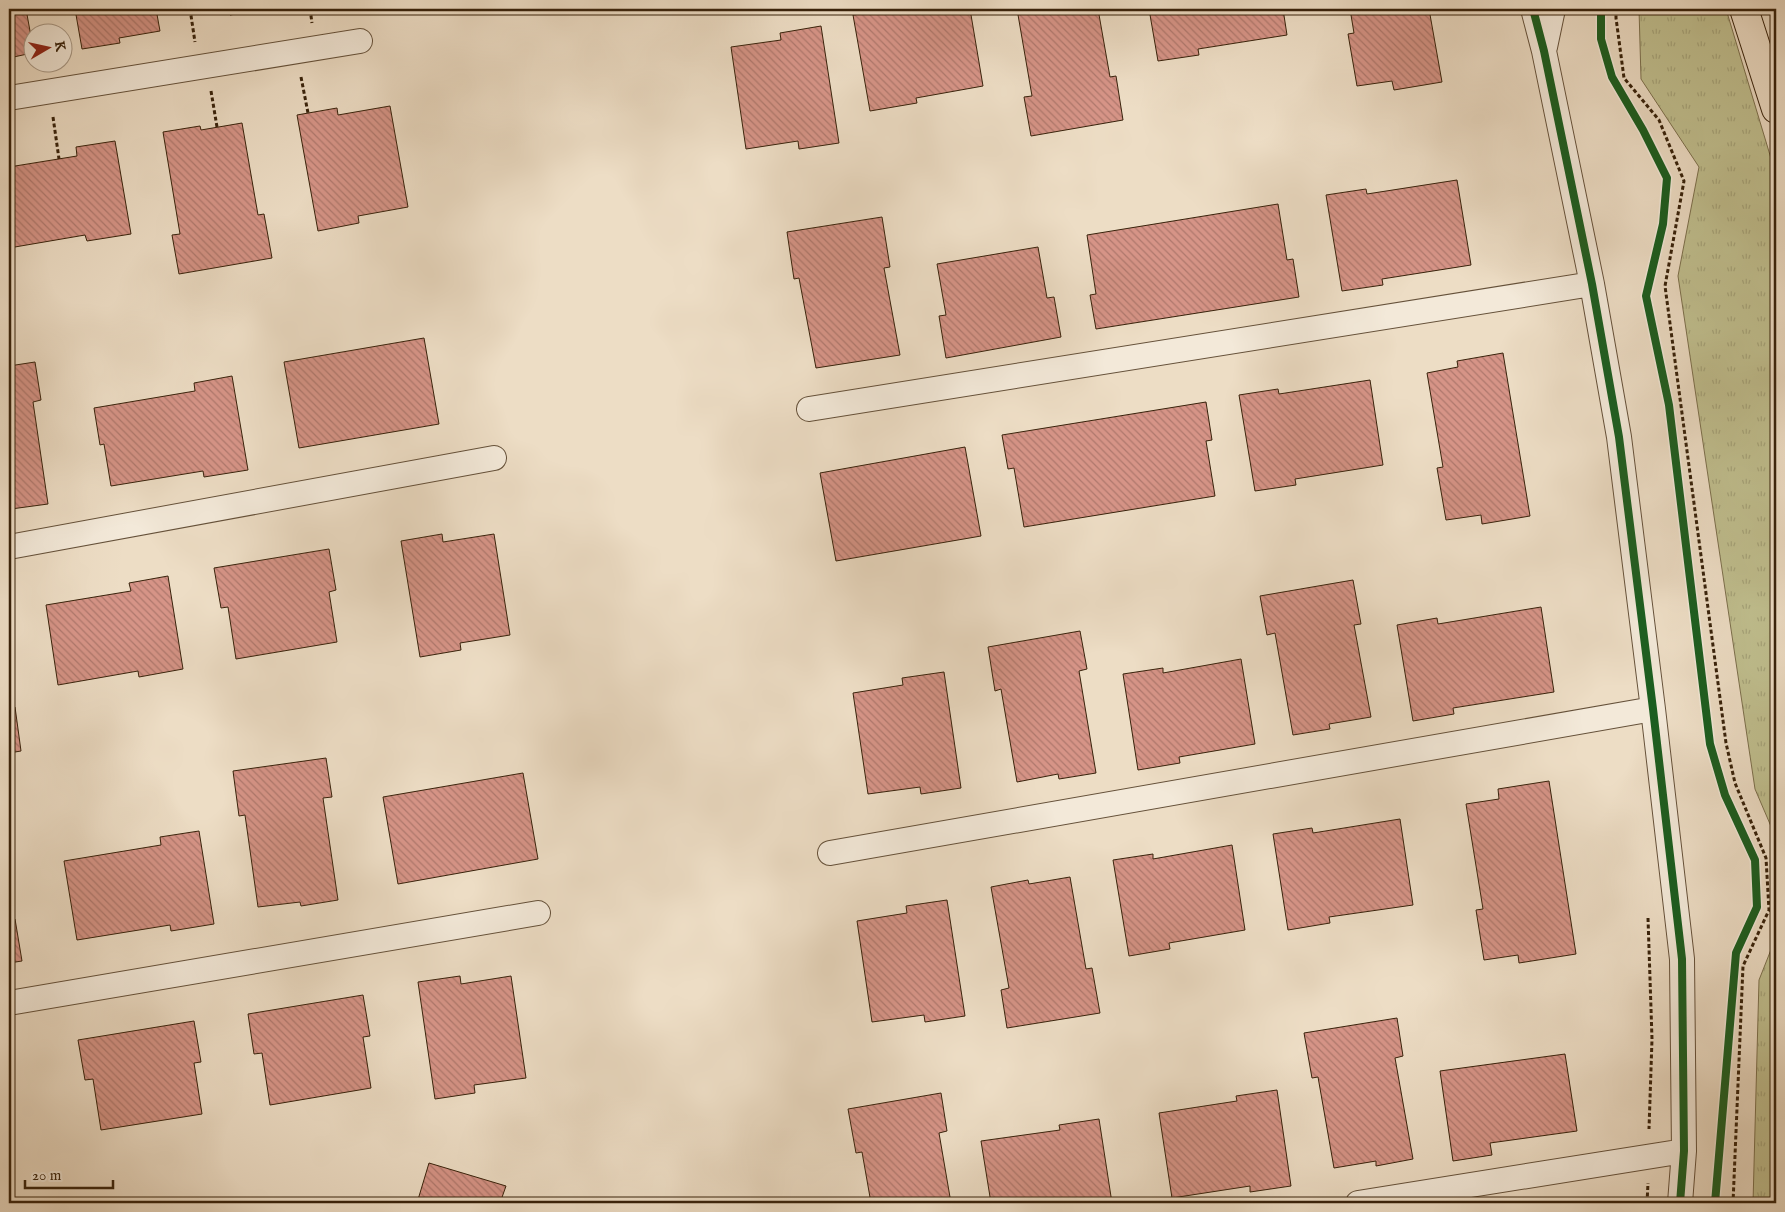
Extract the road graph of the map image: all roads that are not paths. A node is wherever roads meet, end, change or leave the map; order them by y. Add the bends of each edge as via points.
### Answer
1 (1533, 9) edge
2 (1553, 9) edge
3 (1744, 9) edge
4 (1756, 9) edge
5 (360, 41) dead end
6 (1544, 51) junction
7 (9, 98) edge
8 (1776, 104) edge
9 (1776, 109) edge
10 (1592, 284) junction
11 (809, 409) dead end
12 (494, 458) dead end
13 (9, 547) edge
14 (1654, 709) junction
15 (830, 853) dead end
16 (538, 913) dead end
17 (9, 1003) edge
18 (1684, 1151) junction
19 (1358, 1203) edge
20 (1680, 1203) edge

1 - 6 street
2 - 6 street
3 - 9 main road
4 - 8 main road
5 - 7 street
6 - 10 street
10 - 11 street
10 - 14 street via 1619,438
12 - 13 street
14 - 15 street
14 - 18 street via 1682,959
16 - 17 street
18 - 19 street
18 - 20 street

